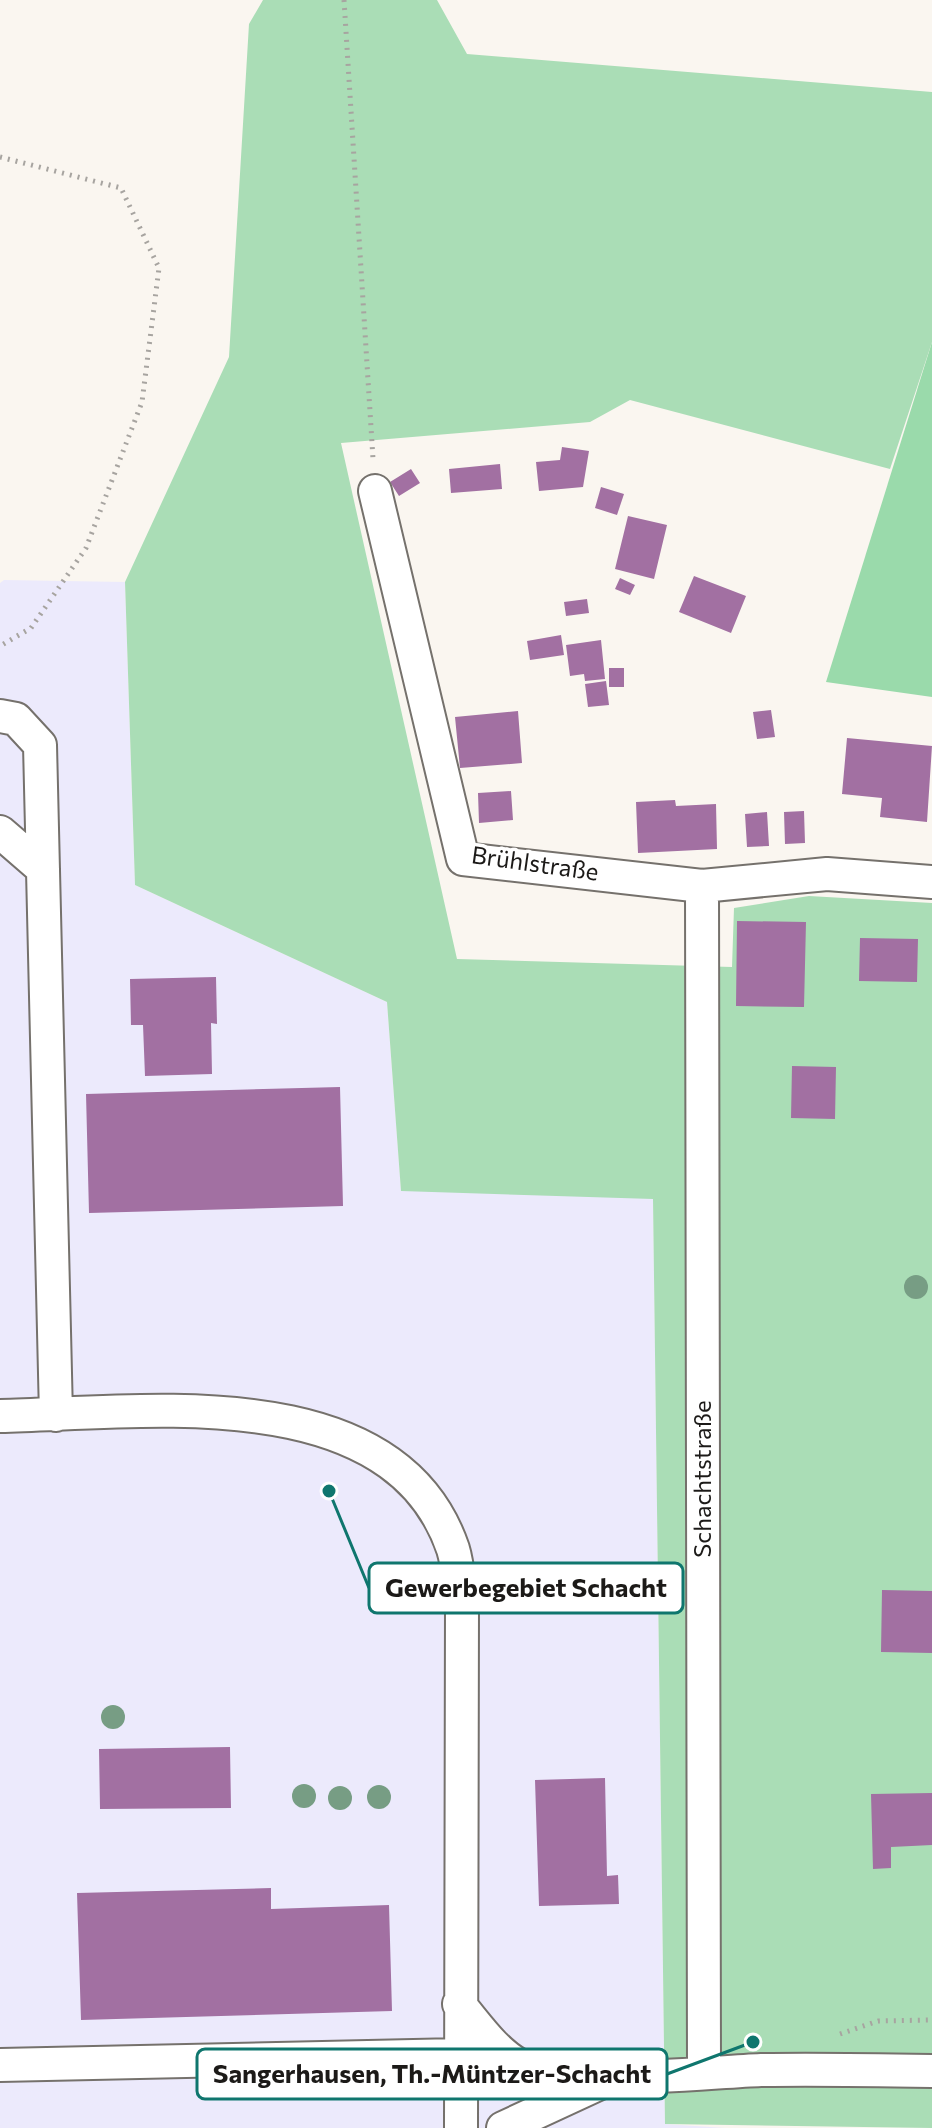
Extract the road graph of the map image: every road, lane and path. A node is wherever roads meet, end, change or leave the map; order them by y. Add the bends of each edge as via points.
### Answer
1 (344, 0) edge
2 (0, 157) edge
3 (375, 491) joint
4 (0, 646) edge
5 (0, 716) edge
6 (0, 832) edge
7 (43, 869) junction
8 (932, 882) edge
9 (702, 886) junction
10 (56, 1415) junction
11 (0, 1416) edge
12 (459, 2004) junction
13 (459, 2055) junction
14 (0, 2065) edge
15 (932, 2071) edge
16 (704, 2072) junction
17 (612, 2077) junction
18 (461, 2128) edge
19 (503, 2128) edge

1 - 3 path
2 - 4 path via 121,188 159,268 142,402 86,548 31,628
3 - 9 street, Brühlstraße via 463,859
5 - 7 street via 16,719 40,745
6 - 7 street
7 - 10 street
8 - 9 street, Brühlstraße via 827,874
9 - 16 street, Schachtstraße
10 - 11 street
10 - 12 street via 234,1411 309,1424 369,1450 421,1492 453,1549 462,1603
12 - 13 street
12 - 17 street via 490,2041 520,2065 550,2073
13 - 14 street
13 - 18 street
15 - 16 street
16 - 17 street
17 - 19 street

